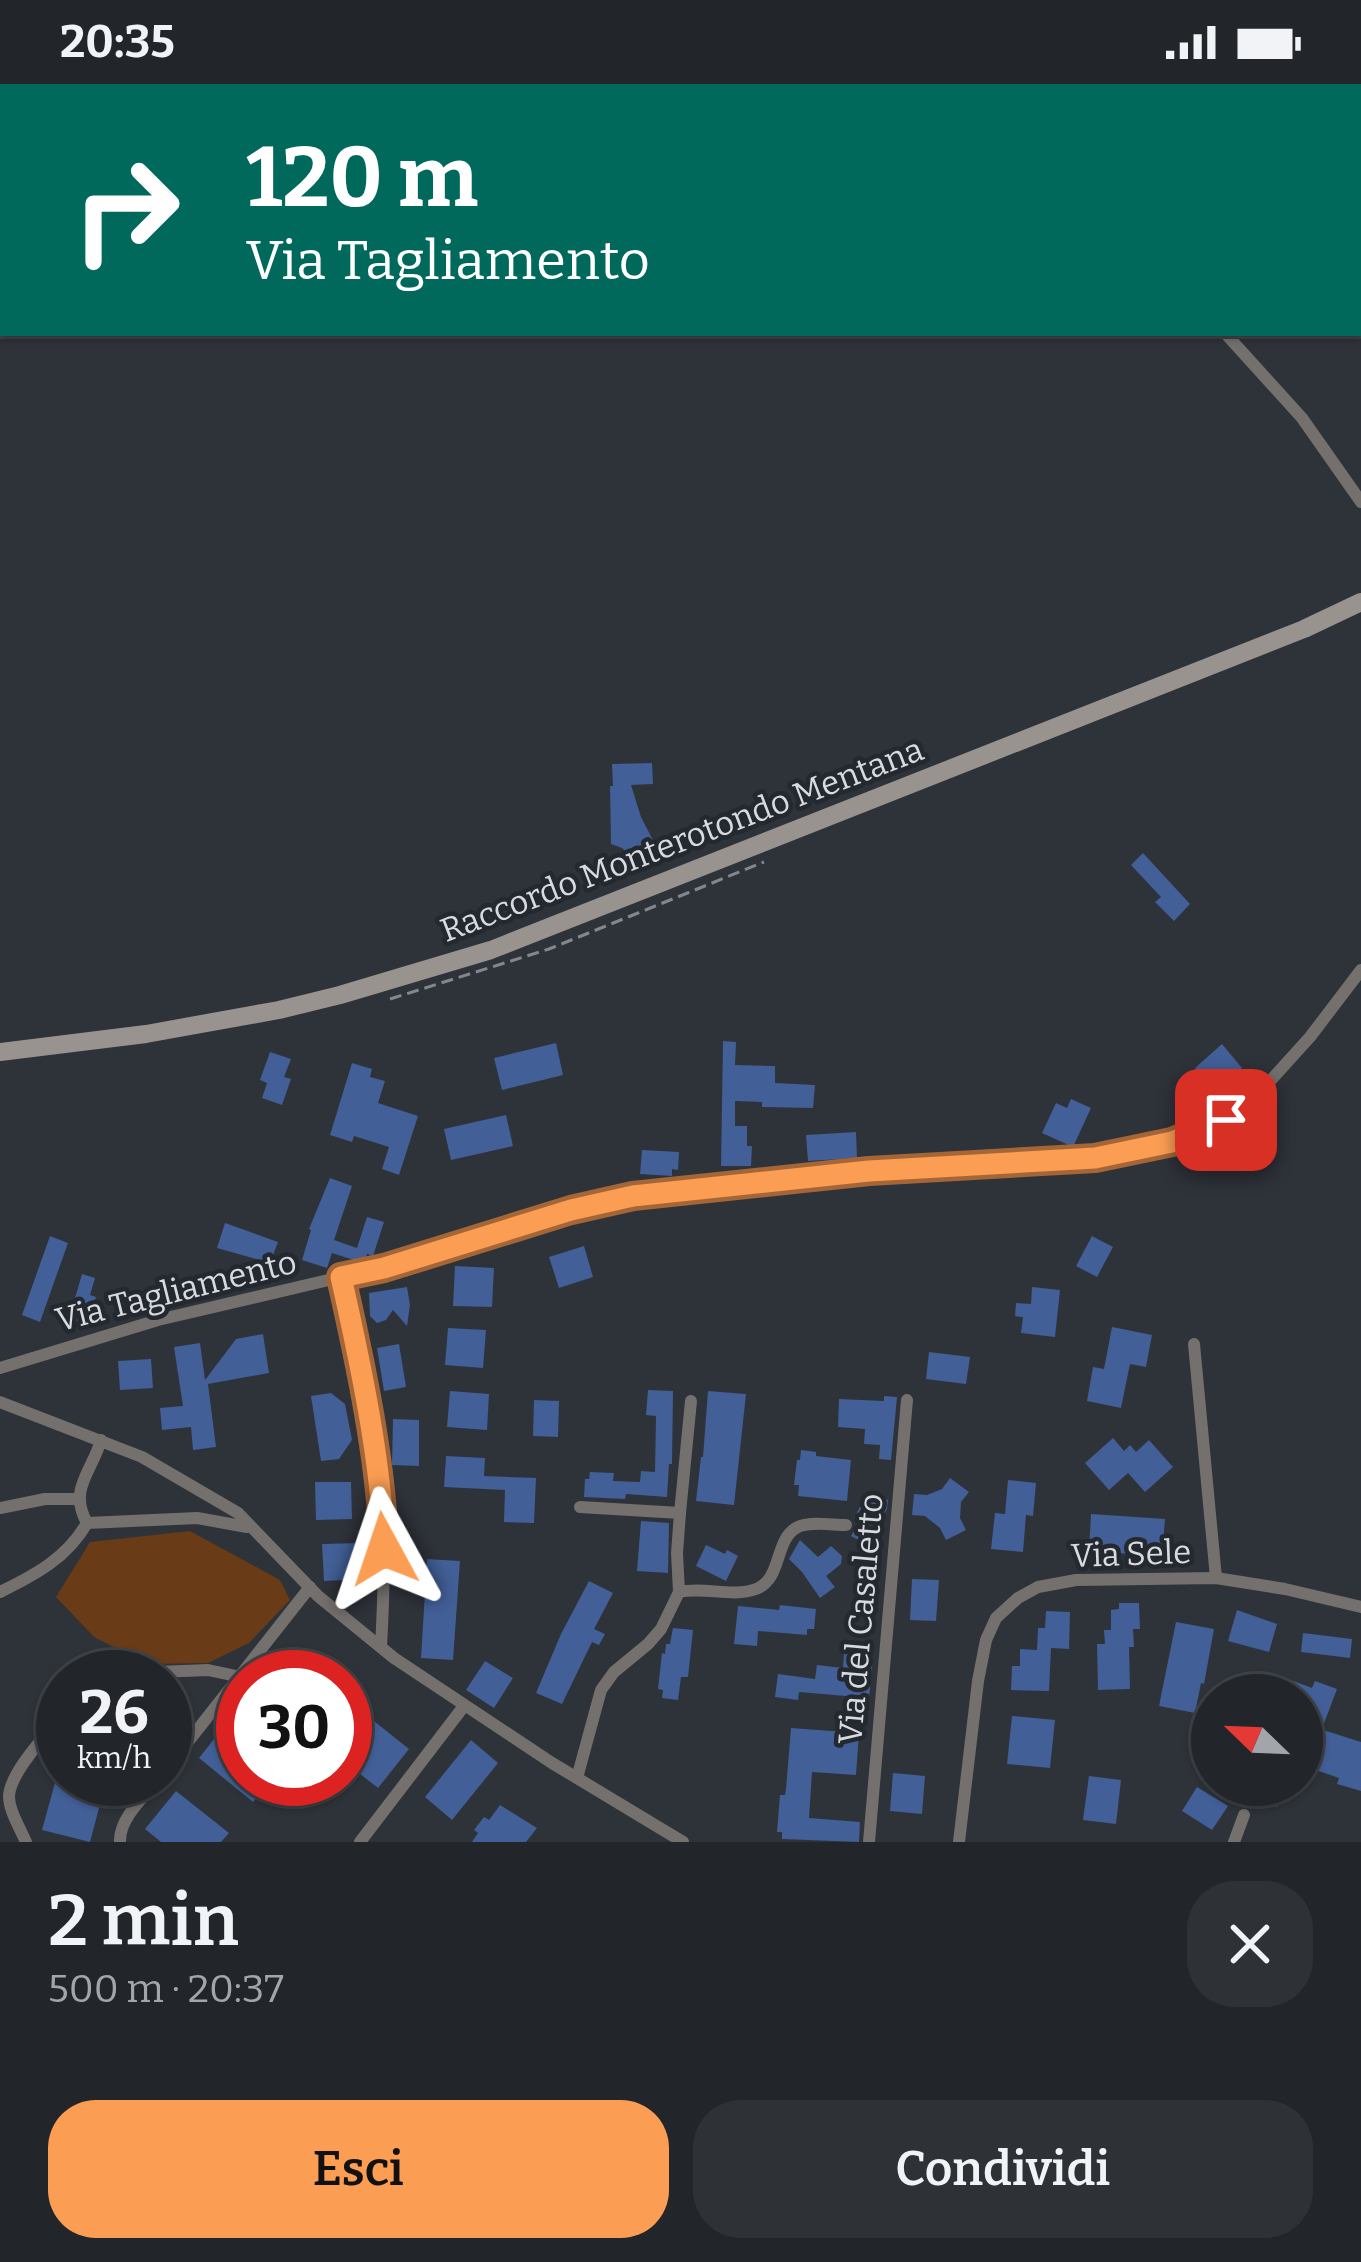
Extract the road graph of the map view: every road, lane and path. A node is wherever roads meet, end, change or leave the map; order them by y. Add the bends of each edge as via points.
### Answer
1 (1228, 336) edge
2 (1361, 502) edge
3 (1361, 602) edge
4 (1361, 970) edge
5 (0, 1052) edge
6 (341, 1277) junction
7 (1194, 1344) dead end
8 (0, 1368) edge
9 (907, 1400) dead end
10 (692, 1401) dead end
11 (0, 1402) edge
12 (101, 1440) junction
13 (78, 1499) junction
14 (580, 1507) dead end
15 (0, 1508) edge
16 (680, 1513) junction
17 (87, 1523) junction
18 (846, 1526) dead end
19 (253, 1529) junction
20 (1216, 1578) junction
21 (310, 1587) junction
22 (0, 1592) edge
23 (679, 1592) junction
24 (1361, 1607) edge
25 (381, 1647) junction
26 (261, 1650) edge
27 (464, 1706) junction
28 (216, 1707) edge
29 (192, 1737) edge
30 (36, 1749) edge
31 (577, 1778) junction
32 (137, 1806) edge
33 (1244, 1815) dead end
34 (26, 1842) edge
35 (120, 1842) edge
36 (360, 1842) edge
37 (683, 1842) edge
38 (869, 1842) edge
39 (959, 1842) edge
40 (1234, 1842) edge

1 - 2 street via 1286,398
3 - 5 main road, Raccordo Monterotondo Mentana via 491,950 257,1014
4 - 6 street, Via Tagliamento via 1252,1101 1172,1142 1067,1161 633,1196
6 - 8 street, Via Tagliamento
6 - 25 street via 382,1519
7 - 20 street
9 - 38 street, Via del Casaletto
10 - 16 street
11 - 12 street
12 - 13 street
12 - 19 street via 171,1472
13 - 15 street
13 - 17 street
14 - 16 street
16 - 23 street
17 - 19 street via 197,1518
17 - 22 street via 59,1558
18 - 23 street via 794,1529 759,1588
19 - 21 street
20 - 24 street, Via Sele
20 - 39 street, Via Sele via 1061,1582 1004,1609 980,1665
21 - 25 street
21 - 26 street
23 - 31 street via 657,1635 601,1690
25 - 27 street
27 - 31 street
27 - 36 street
28 - 29 street
30 - 34 street via 9,1797
31 - 37 street
32 - 35 street
33 - 40 street

